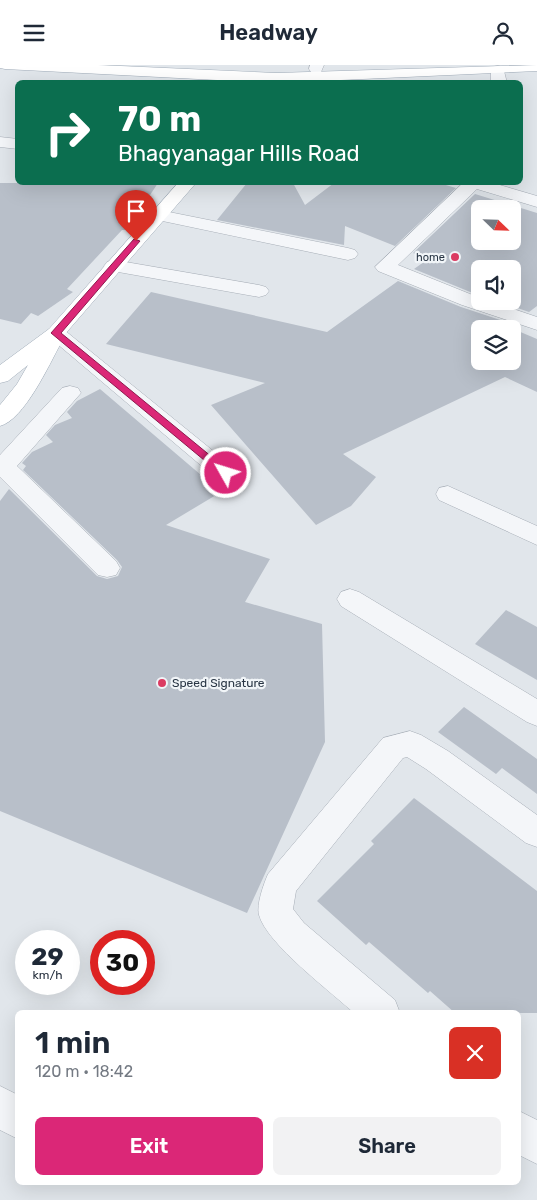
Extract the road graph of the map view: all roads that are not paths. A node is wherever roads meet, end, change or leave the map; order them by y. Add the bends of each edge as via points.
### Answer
1 (4, 65) edge
2 (200, 65) edge
3 (467, 65) edge
4 (537, 67) edge
5 (313, 73) edge
6 (499, 77) edge
7 (0, 142) edge
8 (15, 144) edge
9 (184, 185) edge
10 (472, 185) edge
11 (481, 185) edge
12 (537, 202) edge
13 (159, 215) junction
14 (348, 254) dead end
15 (114, 266) junction
16 (259, 291) dead end
17 (537, 324) edge
18 (56, 333) junction
19 (0, 377) edge
20 (70, 393) dead end
21 (0, 419) edge
22 (2, 465) edge
23 (226, 473) dead end
24 (448, 494) dead end
25 (537, 536) edge
26 (107, 567) dead end
27 (350, 599) dead end
28 (537, 715) edge
29 (537, 833) edge
30 (379, 1010) edge
31 (0, 1105) edge
32 (15, 1118) edge
33 (521, 1132) edge
34 (537, 1145) edge

1 - 5 main road via 276,78
2 - 5 main road
3 - 5 main road
4 - 6 main road
5 - 6 main road
7 - 8 street
9 - 13 main road
10 - 17 street via 385,267 468,301
11 - 12 street
13 - 14 street
13 - 15 main road
15 - 16 street
15 - 18 main road
18 - 19 main road
18 - 21 main road via 27,387
18 - 23 street
20 - 22 street
22 - 26 street
24 - 25 street
27 - 28 street
29 - 30 street via 437,760 410,744 394,747 280,885 276,913 292,935
31 - 32 street
33 - 34 street

